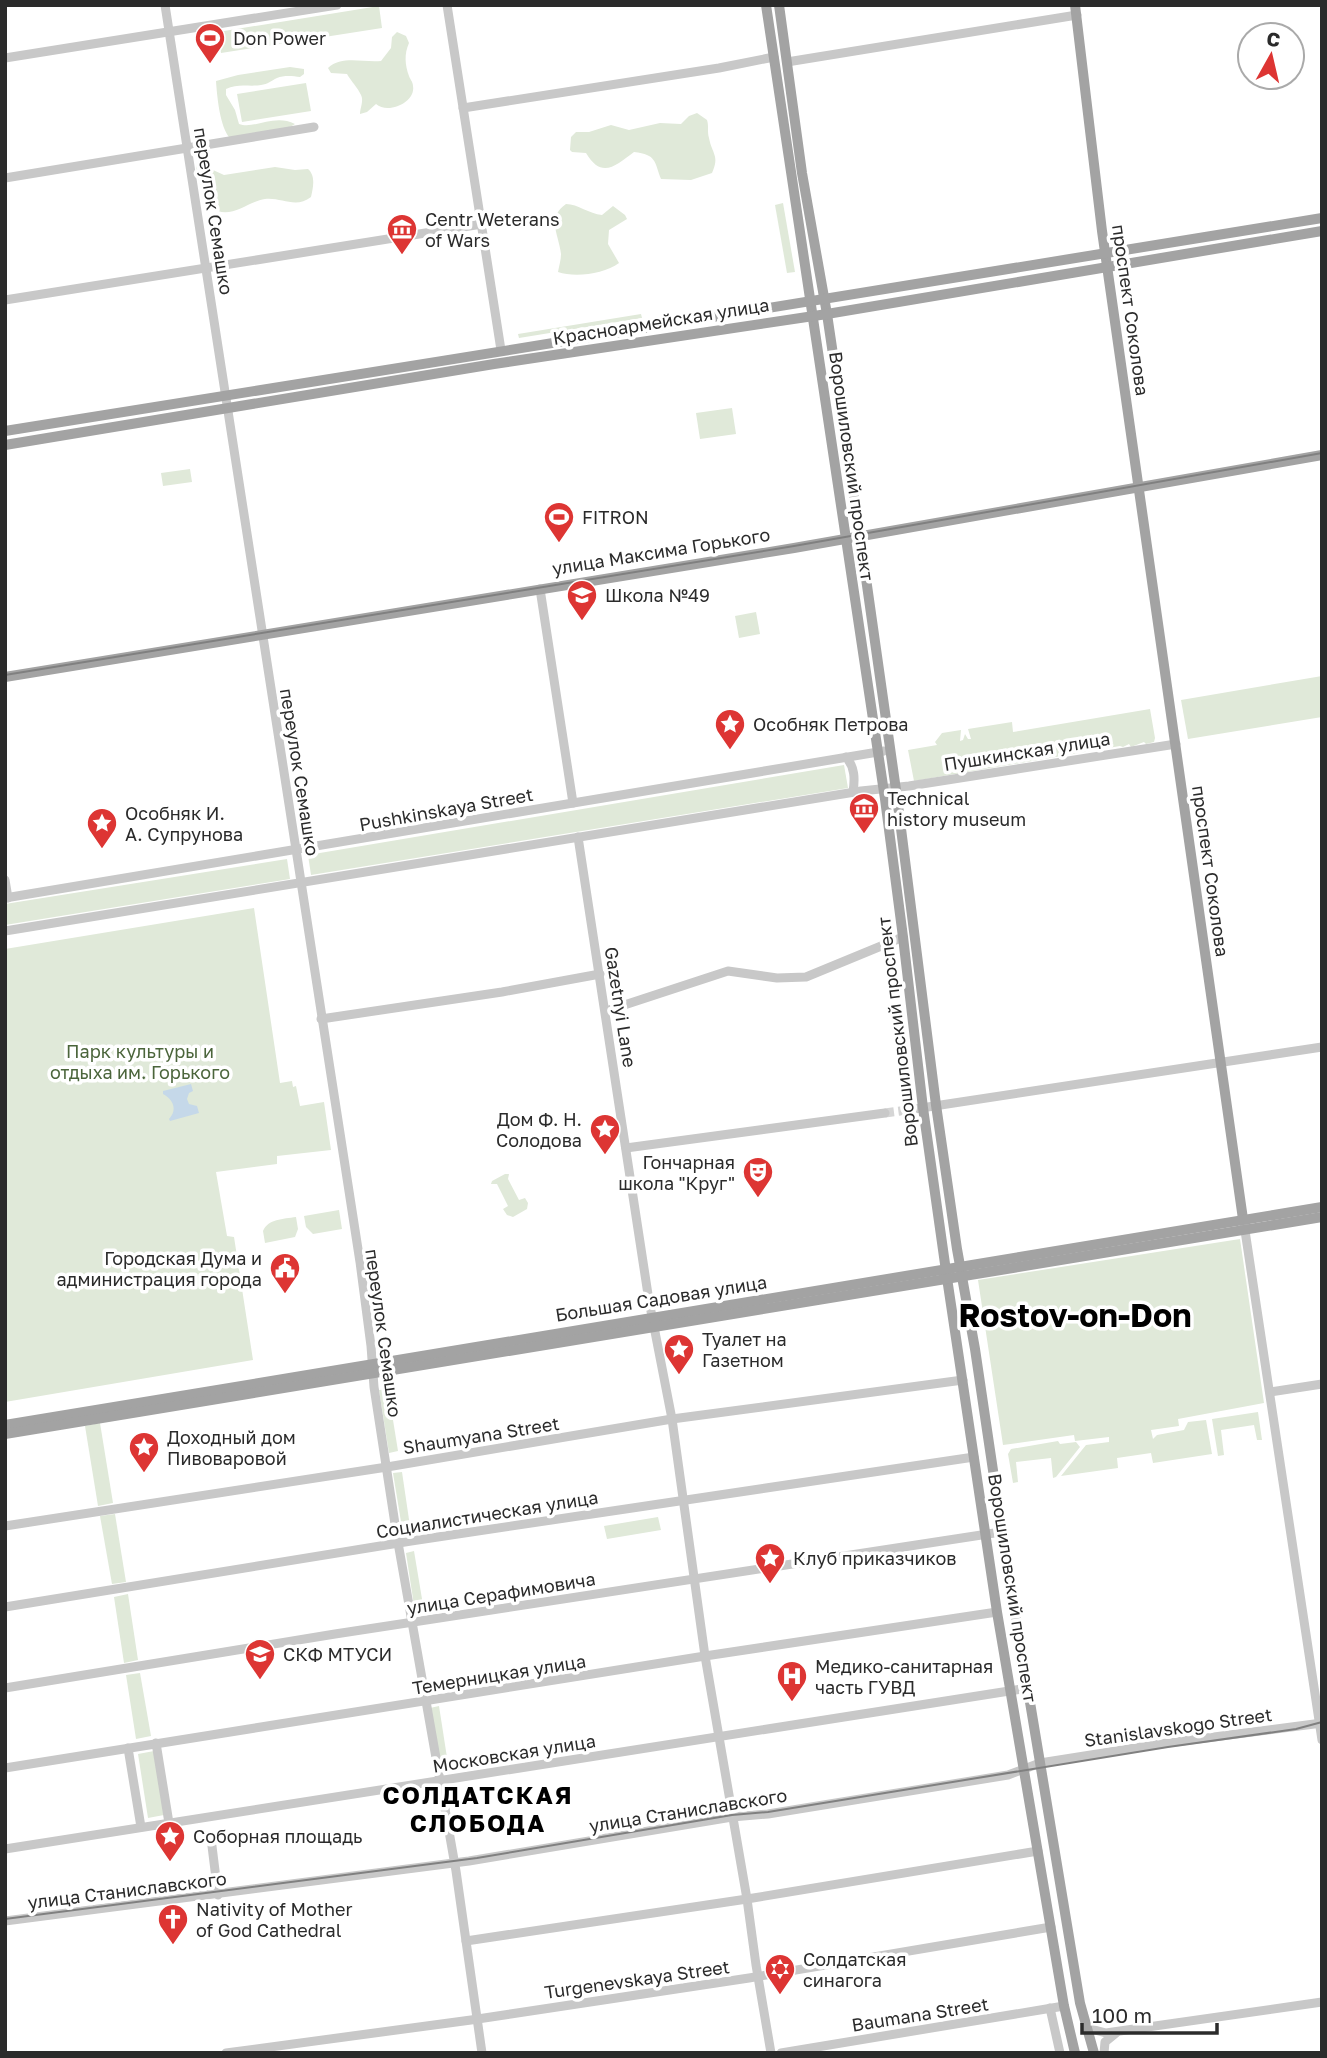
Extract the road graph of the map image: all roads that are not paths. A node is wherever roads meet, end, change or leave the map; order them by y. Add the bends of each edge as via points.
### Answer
1 (165, 5) edge
2 (337, 5) edge
3 (447, 5) edge
4 (766, 5) edge
5 (779, 5) edge
6 (1076, 10) edge
7 (169, 32) junction
8 (774, 57) junction
9 (5, 58) edge
10 (787, 62) junction
11 (463, 108) junction
12 (314, 127) dead end
13 (188, 148) junction
14 (5, 178) edge
15 (1322, 218) edge
16 (482, 224) junction
17 (1322, 231) edge
18 (1106, 261) junction
19 (207, 268) junction
20 (5, 300) edge
21 (825, 301) junction
22 (810, 303) junction
23 (827, 314) junction
24 (813, 316) junction
25 (501, 350) junction
26 (225, 395) junction
27 (227, 408) junction
28 (5, 430) edge
29 (5, 444) edge
30 (1322, 455) edge
31 (1139, 487) junction
32 (860, 536) junction
33 (845, 539) junction
34 (540, 589) junction
35 (264, 635) junction
36 (5, 677) edge
37 (1175, 744) junction
38 (890, 750) junction
39 (878, 752) junction
40 (846, 757) junction
41 (895, 788) junction
42 (883, 789) junction
43 (853, 792) junction
44 (573, 803) junction
45 (578, 838) junction
46 (296, 850) junction
47 (5, 880) edge
48 (301, 883) junction
49 (7, 898) edge
50 (5, 930) edge
51 (903, 937) junction
52 (600, 974) junction
53 (606, 1010) junction
54 (321, 1019) junction
55 (1322, 1047) edge
56 (1220, 1063) junction
57 (936, 1105) junction
58 (923, 1108) junction
59 (908, 1110) tunnel mouth
60 (885, 1113) tunnel mouth
61 (626, 1149) junction
62 (1322, 1207) edge
63 (1322, 1217) edge
64 (1244, 1224) junction
65 (962, 1271) junction
66 (946, 1273) junction
67 (653, 1322) junction
68 (373, 1368) junction
69 (963, 1380) junction
70 (1322, 1384) edge
71 (1270, 1392) junction
72 (672, 1419) junction
73 (5, 1424) edge
74 (5, 1434) edge
75 (974, 1457) junction
76 (387, 1467) junction
77 (682, 1500) junction
78 (5, 1526) edge
79 (1002, 1532) junction
80 (986, 1534) junction
81 (398, 1543) junction
82 (694, 1578) junction
83 (5, 1608) edge
84 (997, 1612) junction
85 (412, 1623) junction
86 (705, 1656) junction
87 (5, 1688) edge
88 (1028, 1688) junction
89 (1011, 1691) junction
90 (425, 1702) junction
91 (1320, 1723) edge
92 (719, 1737) junction
93 (1322, 1740) edge
94 (156, 1744) junction
95 (128, 1748) junction
96 (1040, 1763) junction
97 (5, 1768) edge
98 (1025, 1770) junction
99 (440, 1781) junction
100 (732, 1817) junction
101 (169, 1823) junction
102 (141, 1828) junction
103 (211, 1838) dead end
104 (5, 1849) edge
105 (1038, 1851) junction
106 (454, 1863) junction
107 (218, 1895) junction
108 (747, 1899) junction
109 (5, 1921) edge
110 (1051, 1927) junction
111 (466, 1941) junction
112 (758, 1977) junction
113 (1322, 2002) edge
114 (1064, 2006) junction
115 (1050, 2008) junction
116 (478, 2018) junction
117 (1085, 2023) junction
118 (1131, 2029) junction
119 (226, 2053) edge
120 (482, 2053) edge
121 (771, 2053) edge
122 (781, 2053) edge
123 (1060, 2053) edge
124 (1075, 2053) edge
125 (1094, 2053) edge
126 (1104, 2053) edge

1 - 7 street, переулок Семашко
2 - 7 street
3 - 11 street
4 - 8 main road, Ворошиловский проспект
5 - 10 main road, Ворошиловский проспект
6 - 10 street
6 - 18 main road, проспект Соколова
7 - 9 street
7 - 13 street, переулок Семашко
8 - 11 street
8 - 22 main road, Ворошиловский проспект
10 - 21 main road, Ворошиловский проспект
11 - 16 street
12 - 13 street
13 - 14 street
13 - 19 street, переулок Семашко
15 - 18 main road, Красноармейская улица
16 - 19 street
16 - 25 street
17 - 18 main road, Красноармейская улица
18 - 21 main road, Красноармейская улица
18 - 23 main road, Красноармейская улица
18 - 31 main road, проспект Соколова
19 - 20 street
19 - 26 street, переулок Семашко
21 - 22 main road, Красноармейская улица
21 - 23 main road, Ворошиловский проспект
22 - 24 main road, Ворошиловский проспект
22 - 25 main road, Красноармейская улица
23 - 24 main road, Красноармейская улица
23 - 32 main road, Ворошиловский проспект
24 - 27 main road, Красноармейская улица
24 - 33 main road, Ворошиловский проспект
25 - 26 main road, Красноармейская улица
26 - 27 street, переулок Семашко
26 - 28 main road, Красноармейская улица
27 - 29 main road, Красноармейская улица
27 - 35 street, переулок Семашко
30 - 31 main road, улица Максима Горького
31 - 32 main road, улица Максима Горького
31 - 37 main road, проспект Соколова
32 - 33 main road, улица Максима Горького
32 - 38 main road, Ворошиловский проспект
33 - 34 main road, улица Максима Горького
33 - 39 main road, Ворошиловский проспект
34 - 35 main road, улица Максима Горького
34 - 44 street
35 - 36 main road, улица Максима Горького
35 - 46 street, переулок Семашко
37 - 41 street, Пушкинская улица
37 - 56 main road, проспект Соколова
38 - 39 street, Pushkinskaya Street
38 - 41 main road, Ворошиловский проспект
39 - 40 street, Pushkinskaya Street
39 - 42 main road, Ворошиловский проспект
40 - 43 street via 854,775
40 - 44 street, Pushkinskaya Street
41 - 42 street, Пушкинская улица
41 - 57 main road, Ворошиловский проспект
42 - 43 street
42 - 51 main road, Ворошиловский проспект
43 - 45 street
44 - 46 street, Pushkinskaya Street
45 - 48 street
45 - 52 street, Gazetnyi Lane
46 - 48 street, переулок Семашко
46 - 49 street, Pushkinskaya Street
47 - 49 street
48 - 50 street
48 - 54 street, переулок Семашко
51 - 53 street via 806,977 728,971
51 - 58 main road, Ворошиловский проспект
52 - 53 street, Gazetnyi Lane
52 - 54 street, Gazetnyi Lane
53 - 61 street, Gazetnyi Lane
54 - 68 street, переулок Семашко
55 - 56 street
56 - 57 street
56 - 64 main road, проспект Соколова
57 - 58 street
57 - 65 main road, Ворошиловский проспект
58 - 59 street
58 - 66 main road, Ворошиловский проспект
60 - 61 street
61 - 67 street, Gazetnyi Lane
62 - 64 main road, Большая Садовая улица
63 - 64 main road, Большая Садовая улица
64 - 65 main road, Большая Садовая улица
64 - 71 street, проспект Соколова
65 - 66 main road, Большая Садовая улица
65 - 79 main road, Ворошиловский проспект
66 - 67 main road, Большая Садовая улица
66 - 69 main road, Ворошиловский проспект
67 - 68 main road, Большая Садовая улица
67 - 72 street, Gazetnyi Lane
68 - 73 main road, Большая Садовая улица
68 - 74 main road, Большая Садовая улица
68 - 76 street, переулок Семашко
69 - 72 street, Shaumyana Street
69 - 75 main road, Ворошиловский проспект
70 - 71 street
71 - 91 street, проспект Соколова
72 - 76 street, Shaumyana Street
72 - 77 street, Gazetnyi Lane
75 - 77 street, Социалистическая улица
75 - 80 main road, Ворошиловский проспект
76 - 78 street, Shaumyana Street
76 - 81 street, переулок Семашко
77 - 81 street, Социалистическая улица
77 - 82 street, Gazetnyi Lane
79 - 80 street, улица Серафимовича
79 - 88 main road, Ворошиловский проспект
80 - 82 street, улица Серафимовича
80 - 84 main road, Ворошиловский проспект
81 - 83 street, Социалистическая улица
81 - 85 street, переулок Семашко
82 - 85 street, улица Серафимовича
82 - 86 street, Gazetnyi Lane
84 - 86 street, Темерницкая улица
84 - 89 main road, Ворошиловский проспект
85 - 87 street, улица Серафимовича
85 - 90 street, переулок Семашко
86 - 90 street, Темерницкая улица
86 - 92 street, Gazetnyi Lane
88 - 89 street, Московская улица
88 - 96 main road, Ворошиловский проспект
89 - 92 street, Московская улица
89 - 98 main road, Ворошиловский проспект
90 - 94 street, Темерницкая улица
90 - 99 street, переулок Семашко
91 - 93 street, проспект Соколова
91 - 96 street, Stanislavskogo Street
92 - 99 street, Московская улица
92 - 100 street, Gazetnyi Lane
94 - 95 street, Темерницкая улица
94 - 101 street
95 - 97 street, Темерницкая улица
95 - 102 street
96 - 98 street, улица Станиславского
96 - 117 main road, Ворошиловский проспект
98 - 100 street, улица Станиславского
98 - 105 main road, Ворошиловский проспект
99 - 101 street, Московская улица
99 - 106 street, переулок Семашко
100 - 106 street, улица Станиславского
100 - 108 street, Gazetnyi Lane
101 - 102 street, Московская улица
102 - 104 street, Московская улица
103 - 107 street
105 - 108 street
105 - 110 main road, Ворошиловский проспект
106 - 107 street, улица Станиславского
106 - 111 street, переулок Семашко
107 - 109 street, улица Станиславского
108 - 111 street
108 - 112 street, Gazetnyi Lane
110 - 112 street, Turgenevskaya Street
110 - 114 main road, Ворошиловский проспект
111 - 116 street, переулок Семашко
112 - 116 street, Turgenevskaya Street
112 - 121 street, Gazetnyi Lane
113 - 118 street
114 - 115 street, Baumana Street
114 - 124 main road, Ворошиловский проспект
115 - 122 street, Baumana Street
115 - 123 street
116 - 119 street, Turgenevskaya Street
116 - 120 street, переулок Семашко
117 - 118 street via 1099,2033
117 - 125 main road, Ворошиловский проспект
118 - 126 street via 1108,2037

